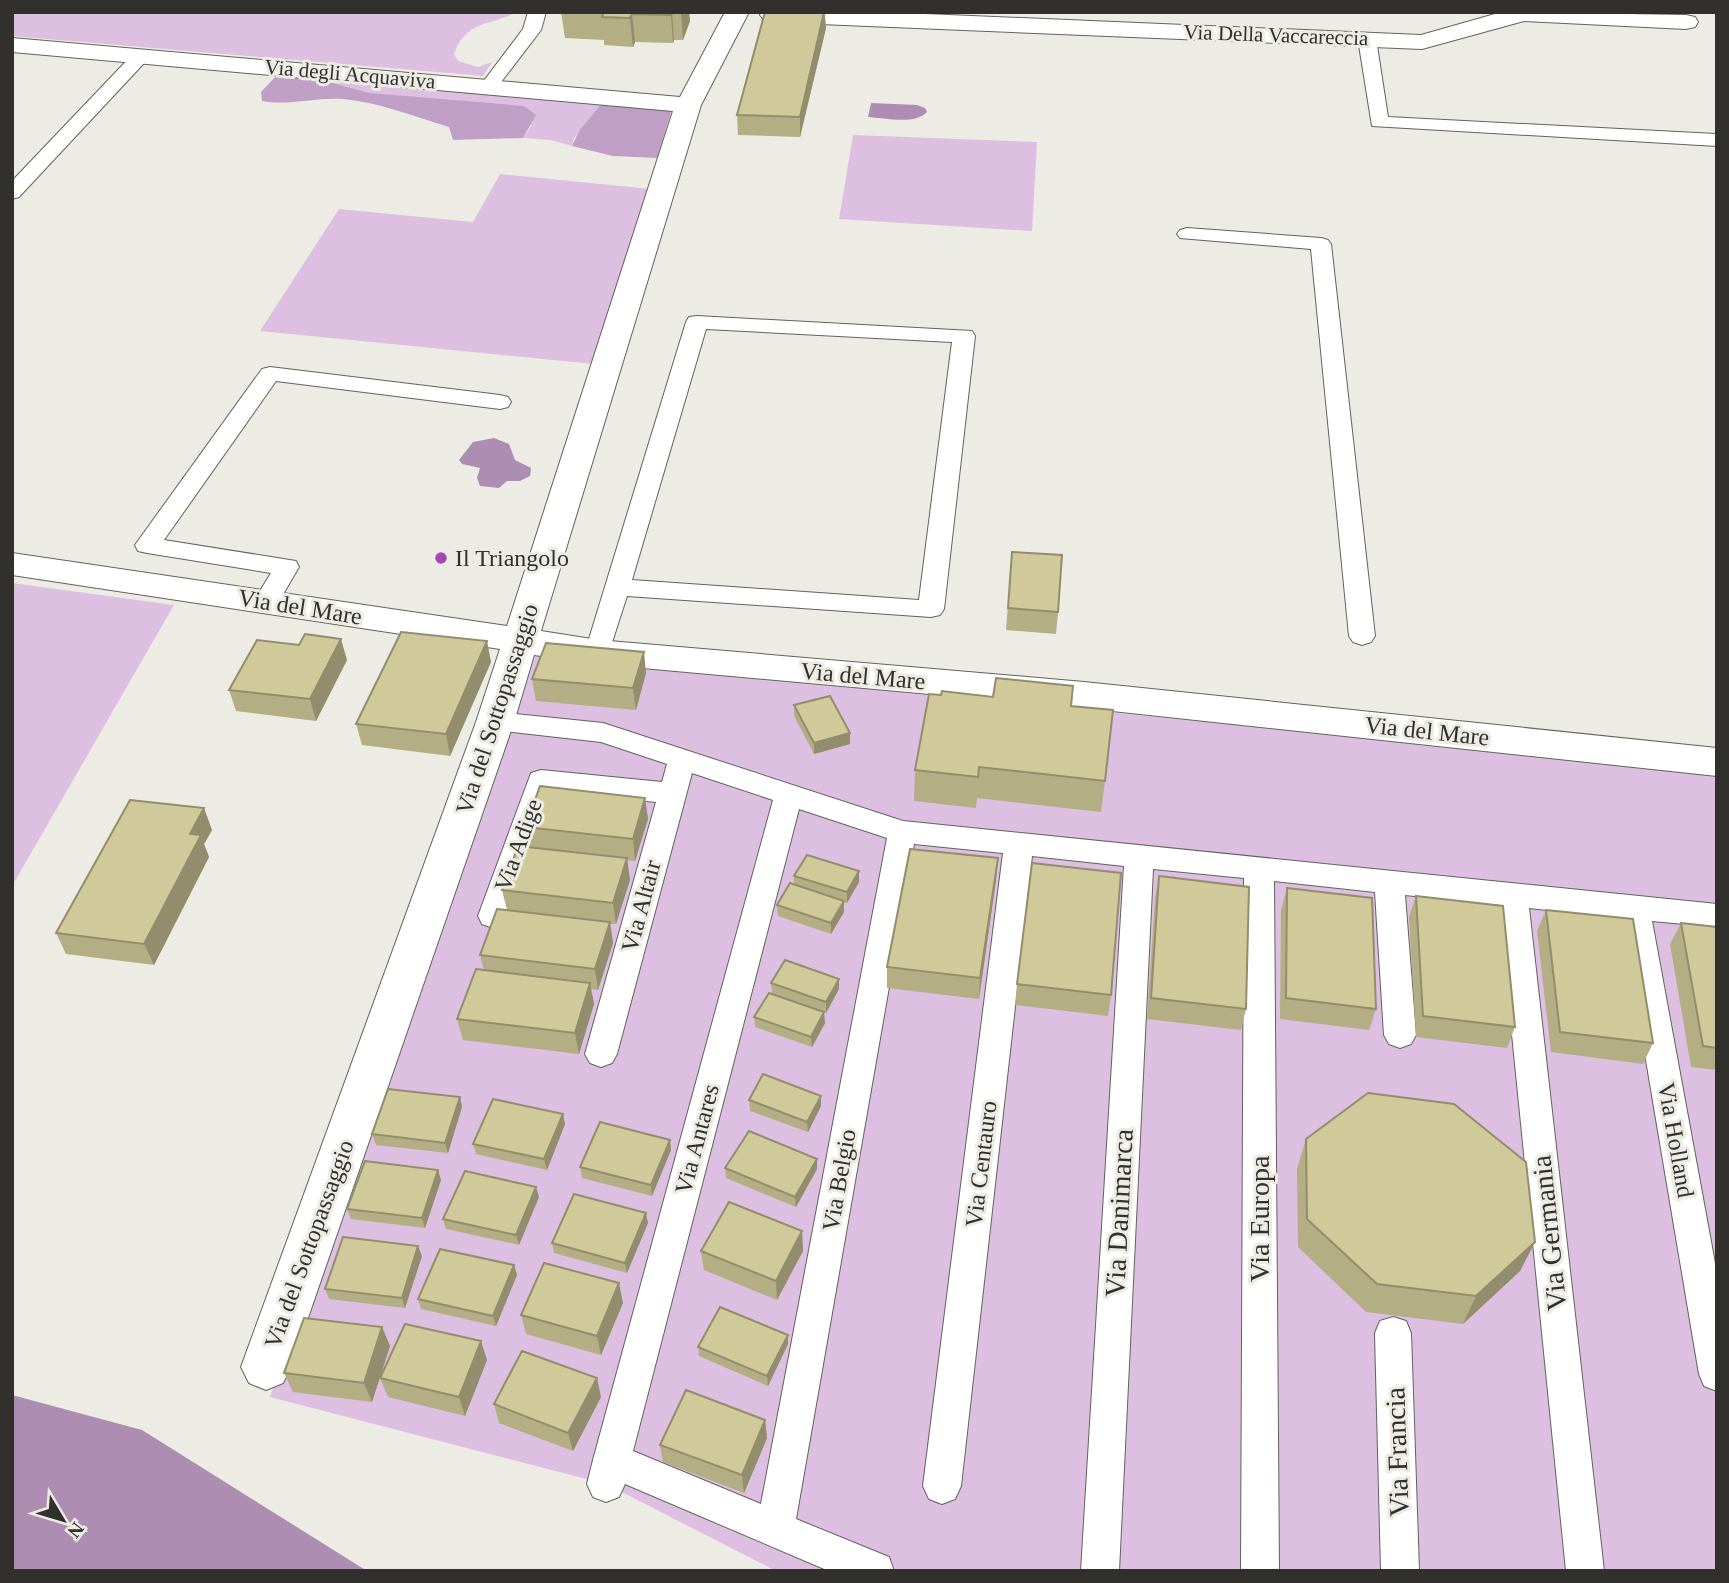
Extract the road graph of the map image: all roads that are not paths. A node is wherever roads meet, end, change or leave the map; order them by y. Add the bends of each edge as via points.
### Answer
1 (537, 12) edge
2 (736, 13) edge
3 (1686, 22) dead end
4 (1367, 39) junction
5 (12, 45) edge
6 (140, 57) junction
7 (489, 86) junction
8 (688, 105) junction
9 (1716, 140) edge
10 (12, 193) edge
11 (1187, 234) dead end
12 (500, 402) dead end
13 (12, 564) edge
14 (618, 587) junction
15 (266, 602) junction
16 (1362, 636) dead end
17 (521, 642) junction
18 (598, 652) junction
19 (495, 722) junction
20 (682, 759) junction
21 (1717, 762) edge
22 (672, 793) junction
23 (789, 794) junction
24 (902, 832) junction
25 (1019, 842) junction
26 (1139, 855) junction
27 (1259, 867) junction
28 (1389, 882) junction
29 (1513, 895) junction
30 (1635, 907) junction
31 (493, 916) edge
32 (1717, 916) edge
33 (1400, 1035) dead end
34 (601, 1054) dead end
35 (1393, 1333) dead end
36 (266, 1367) dead end
37 (1717, 1374) edge
38 (942, 1486) dead end
39 (776, 1527) junction
40 (875, 1571) edge
41 (1100, 1571) edge
42 (1260, 1571) edge
43 (1400, 1571) edge
44 (1585, 1571) edge

1 - 7 lane via 532,30
2 - 4 street, Via Della Vaccareccia
2 - 8 street, Via del Sottopassaggio
3 - 4 street, Via Della Vaccareccia via 1523,14 1422,42
4 - 9 lane via 1380,122
5 - 6 street, Via degli Acquaviva
6 - 7 street, Via degli Acquaviva
6 - 10 lane
7 - 8 street, Via degli Acquaviva
8 - 17 street, Via del Sottopassaggio
11 - 16 lane via 1321,244
12 - 15 lane via 270,374 147,545 287,568
13 - 15 street, Via del Mare
14 - 14 lane via 697,322 964,336 931,609
14 - 18 lane
15 - 17 street, Via del Mare
17 - 18 street, Via del Mare
17 - 19 street, Via del Sottopassaggio
18 - 21 street, Via del Mare via 1084,695
19 - 20 lane via 603,733
19 - 36 street, Via del Sottopassaggio
20 - 22 lane, Via Altair
20 - 23 lane
22 - 31 lane, Via Adige via 541,780
22 - 34 lane, Via Altair
23 - 24 lane
23 - 39 lane, Via Antares via 609,1472
24 - 25 lane
24 - 39 lane, Via Belgio
25 - 26 lane
25 - 38 lane, Via Centauro
26 - 27 lane
26 - 41 lane, Via Danimarca
27 - 28 lane
27 - 42 lane, Via Europa
28 - 29 lane
28 - 33 lane
29 - 30 lane
29 - 44 lane, Via Germania
30 - 32 lane
30 - 37 lane, Via Holland
35 - 43 lane, Via Francia
39 - 40 lane

